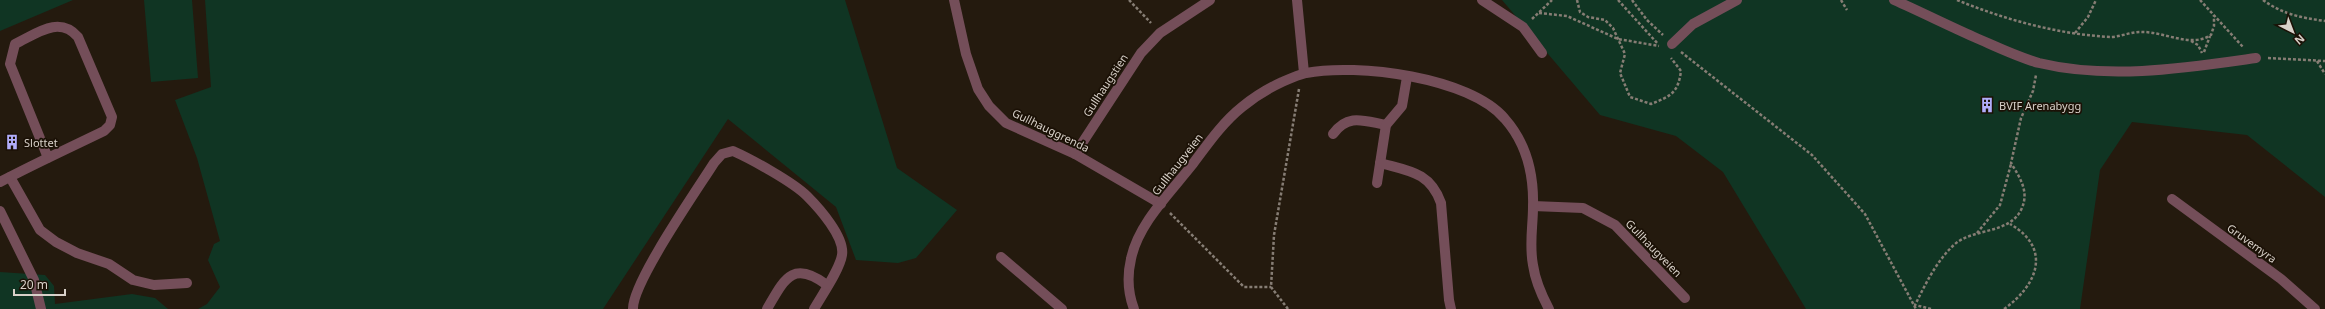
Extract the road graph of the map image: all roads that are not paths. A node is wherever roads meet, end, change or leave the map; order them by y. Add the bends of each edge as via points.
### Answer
1 (954, 0) edge
2 (1210, 0) edge
3 (1297, 0) edge
4 (1482, 0) edge
5 (1737, 0) edge
6 (1894, 0) edge
7 (1669, 48) road end
8 (1542, 53) dead end
9 (2256, 58) road end
10 (1304, 73) junction
11 (1407, 77) junction
12 (1386, 126) junction
13 (1333, 134) dead end
14 (1075, 154) junction
15 (48, 158) junction
16 (1380, 163) junction
17 (10, 176) junction
18 (0, 182) edge
19 (1377, 182) dead end
20 (2172, 199) dead end
21 (1161, 204) junction
22 (1533, 206) junction
23 (0, 211) edge
24 (1001, 257) dead end
25 (187, 284) dead end
26 (827, 285) junction
27 (1685, 298) dead end
28 (41, 309) edge
29 (633, 309) edge
30 (768, 309) edge
31 (814, 309) edge
32 (1062, 309) edge
33 (1134, 309) edge
34 (1451, 309) edge
35 (1549, 309) edge
36 (2315, 309) edge

1 - 14 street, Gullhauggrenda via 966,54 978,89 989,106 1006,123
2 - 14 street, Gullhaugstien via 1160,33 1141,53
3 - 10 street
4 - 8 street via 1523,27
5 - 7 street via 1693,24
6 - 9 street via 1999,48 2038,63 2075,70 2138,71
10 - 11 street, Gullhaugveien via 1348,70
10 - 21 street, Gullhaugveien via 1265,91 1241,108 1221,128
11 - 12 street via 1402,106
11 - 22 street, Gullhaugveien via 1451,86 1469,93 1495,108 1505,118 1526,153 1531,169
12 - 13 street via 1348,120
12 - 16 street
14 - 21 street, Gullhauggrenda
15 - 15 street via 10,64 15,44 50,27 64,26 78,37 112,117 110,125 104,131
15 - 17 street
16 - 19 street
16 - 34 street via 1421,175 1436,189 1442,203
17 - 18 street
17 - 25 street via 40,230 56,242 77,253 109,264 133,280 154,285
20 - 36 street, Gruvemyra via 2281,279
21 - 33 street, Gullhaugveien via 1146,226 1131,258 1128,279
22 - 27 street, Gullhaugveien via 1583,208 1615,225
22 - 35 street, Gullhaugveien via 1533,266
23 - 28 street via 34,280
24 - 32 street
26 - 29 street via 837,269 843,248 824,214 806,195 733,151 722,154 714,163 673,227 638,287 632,301
26 - 30 street via 805,273 793,273 784,279
26 - 31 street

